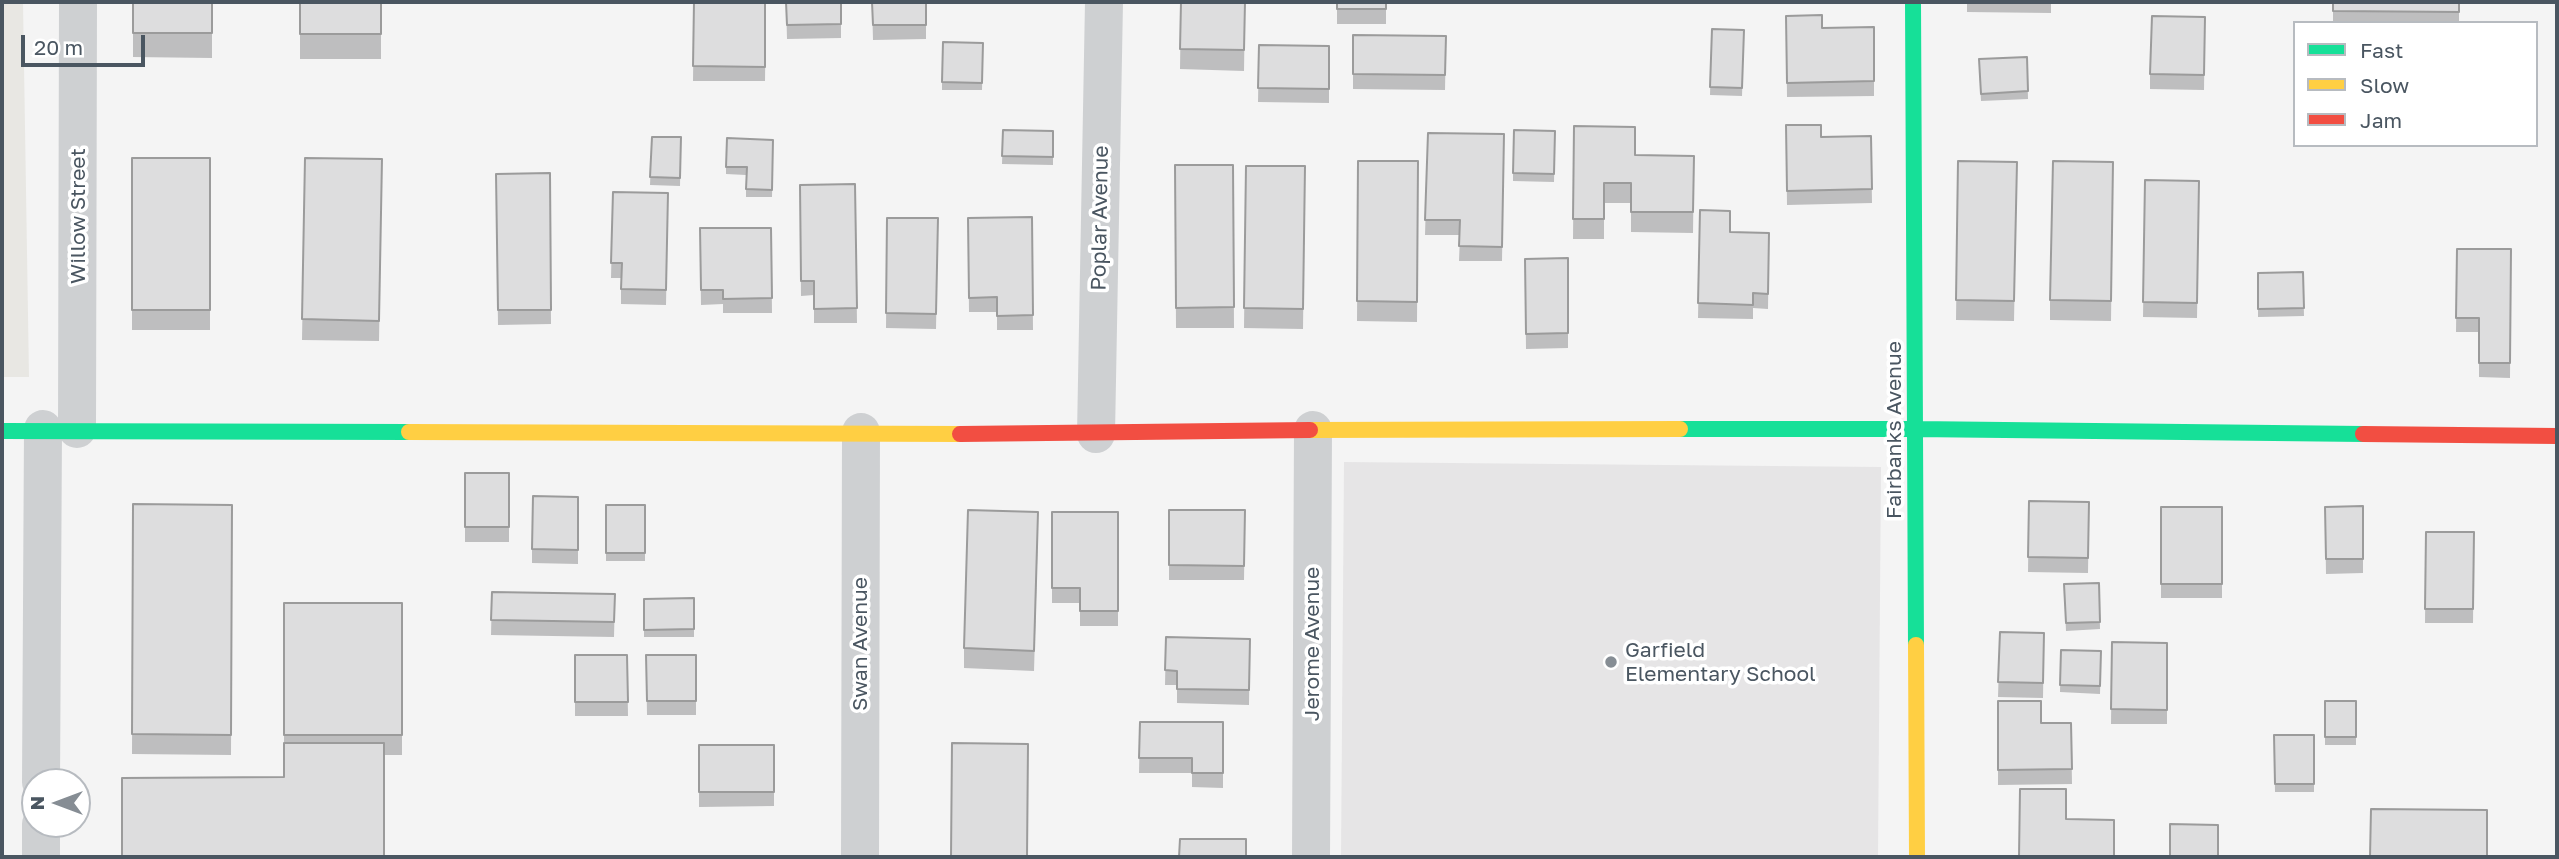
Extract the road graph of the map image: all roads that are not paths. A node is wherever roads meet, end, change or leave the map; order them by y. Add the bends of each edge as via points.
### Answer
1 (78, 2) edge
2 (1104, 2) edge
3 (1913, 2) edge
4 (60, 429) junction
5 (1915, 429) junction
6 (1312, 430) junction
7 (2, 431) edge
8 (861, 432) junction
9 (1096, 434) junction
10 (2557, 436) edge
11 (42, 768) edge
12 (41, 838) edge
13 (41, 857) edge
14 (860, 857) edge
15 (1311, 857) edge
16 (1917, 857) edge

1 - 4 street, Willow Street
2 - 9 street, Poplar Avenue
3 - 5 street, Fairbanks Avenue
4 - 7 street
4 - 8 street
4 - 11 street, Willow Street
5 - 6 street
5 - 10 street
5 - 16 street, Fairbanks Avenue
6 - 9 street
6 - 15 street, Jerome Avenue
8 - 9 street
8 - 14 street, Swan Avenue
12 - 13 street

